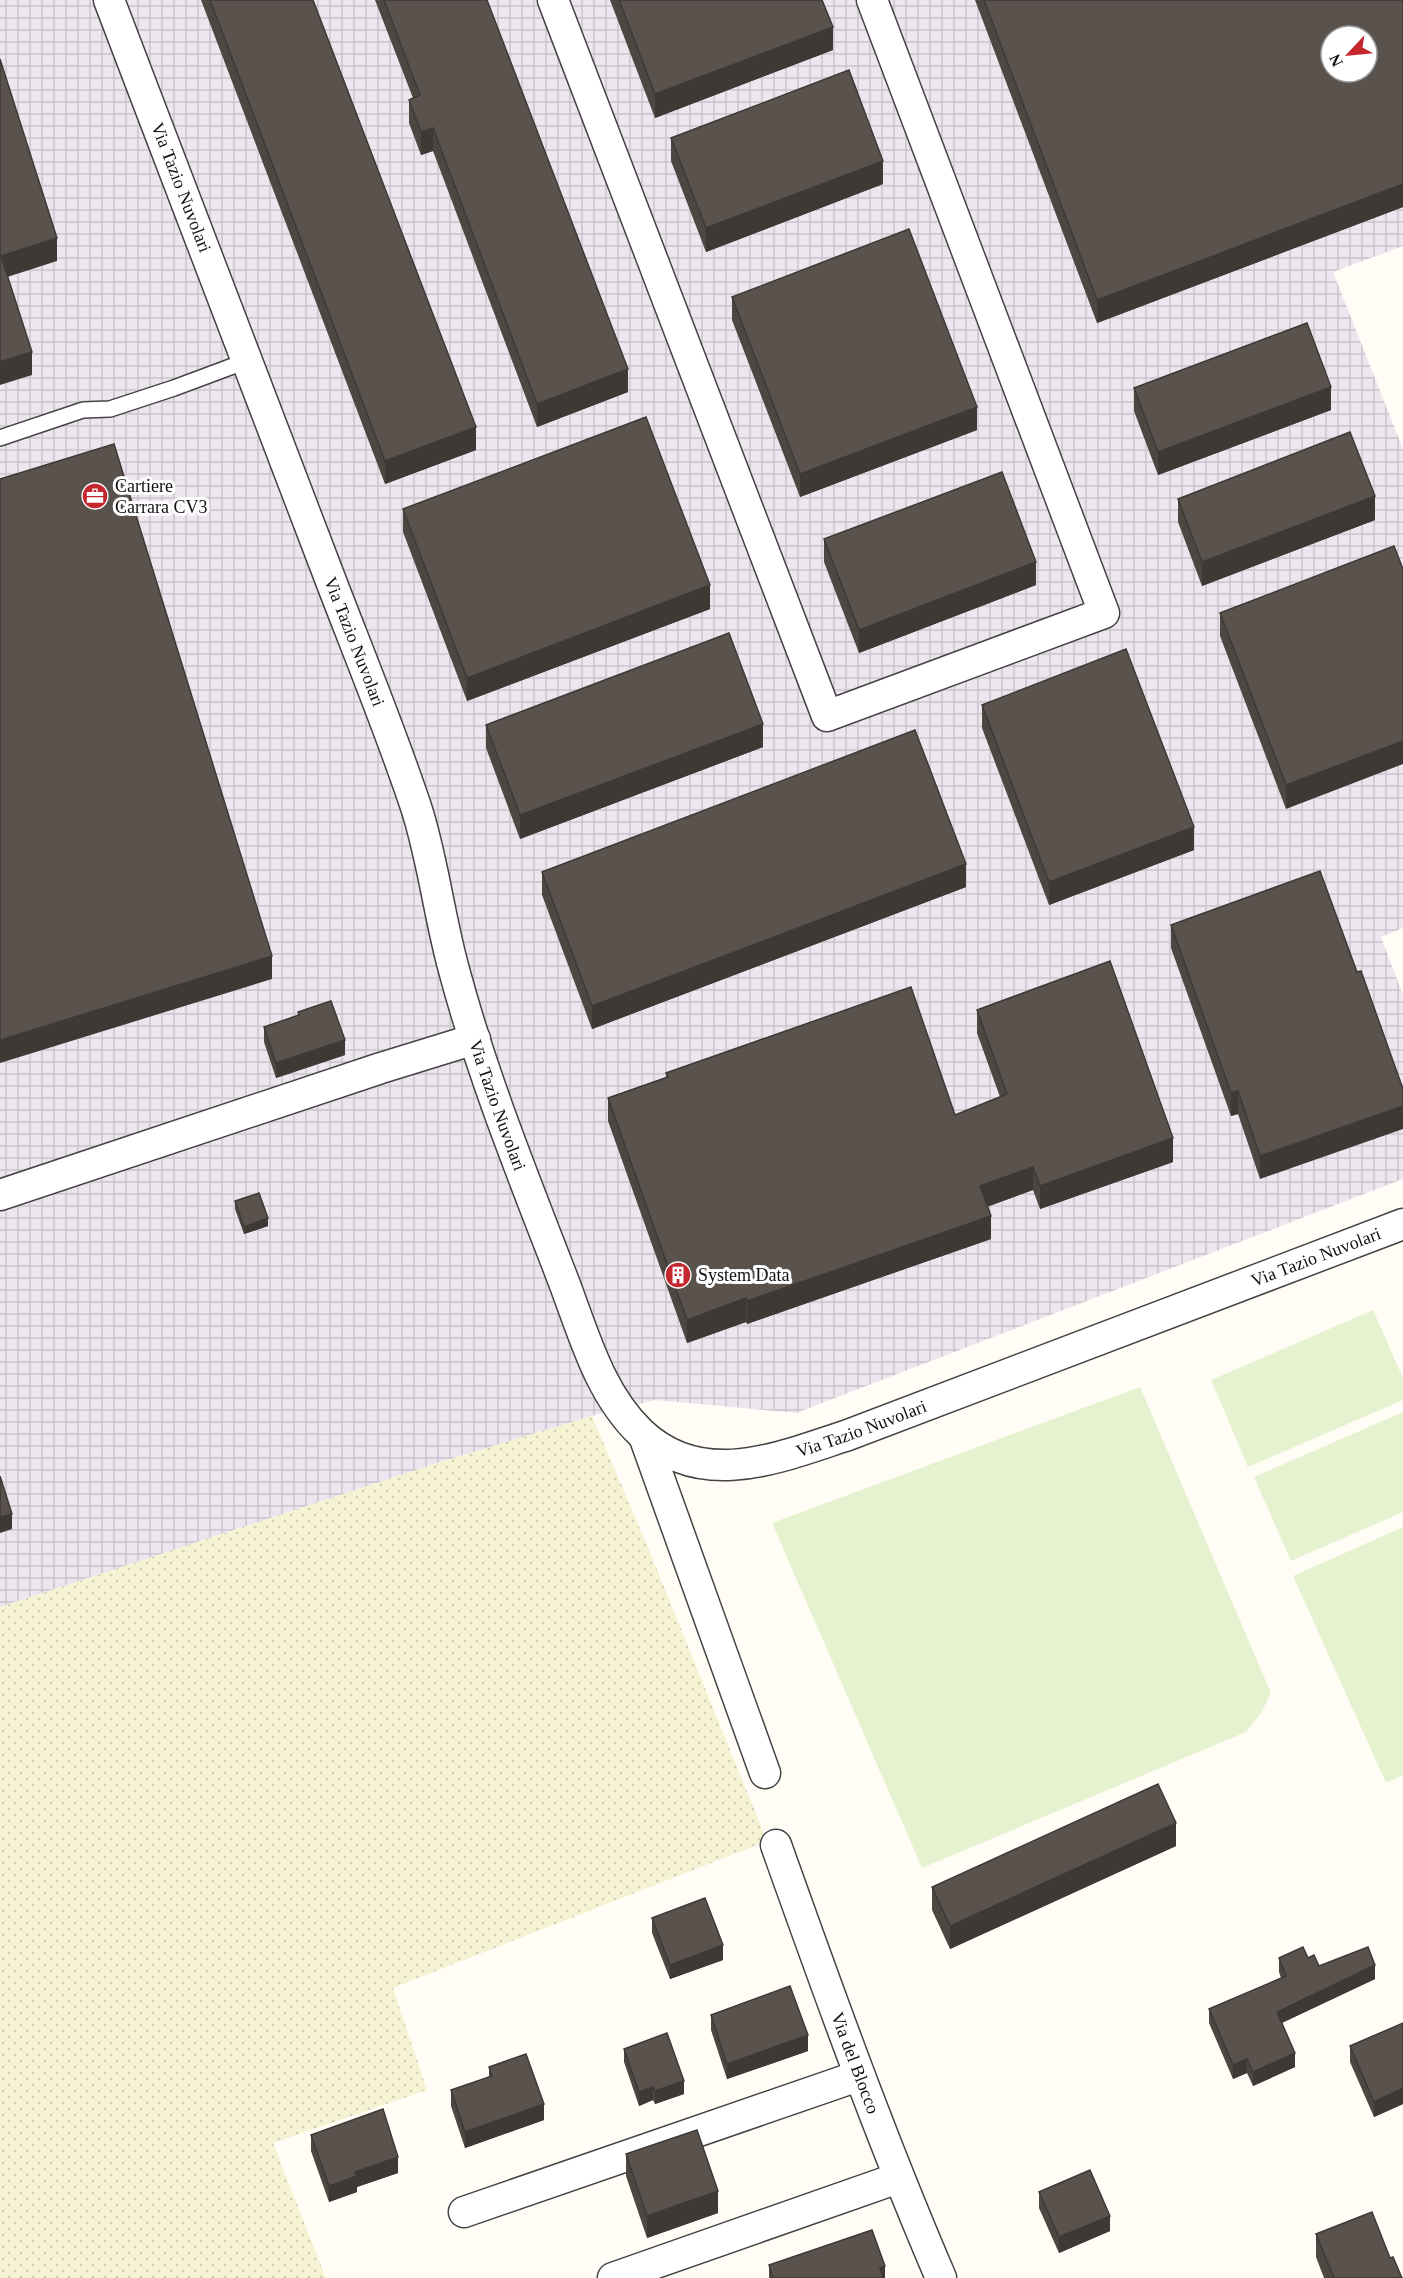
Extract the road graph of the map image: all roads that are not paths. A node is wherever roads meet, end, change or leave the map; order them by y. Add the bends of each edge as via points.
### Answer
1 (109, 0) edge
2 (553, 0) edge
3 (872, 0) edge
4 (249, 360) junction
5 (0, 438) edge
6 (475, 1039) junction
7 (0, 1195) edge
8 (1403, 1224) edge
9 (644, 1436) junction
10 (765, 1773) dead end
11 (776, 1845) dead end
12 (858, 2076) junction
13 (898, 2178) junction
14 (464, 2212) dead end
15 (613, 2278) edge
16 (940, 2278) edge

1 - 4 street, Via Tazio Nuvolari
2 - 3 street via 827,716 1104,613
4 - 5 lane via 110,409 83,410
4 - 6 street, Via Tazio Nuvolari via 417,811 454,969
6 - 7 street
6 - 9 street, Via Tazio Nuvolari via 598,1371 611,1397
8 - 9 street, Via Tazio Nuvolari via 848,1435 770,1460 738,1466 696,1462 670,1454
9 - 10 street
11 - 12 street, Via del Blocco
12 - 13 street, Via del Blocco
12 - 14 street
13 - 15 street
13 - 16 street, Via del Blocco

